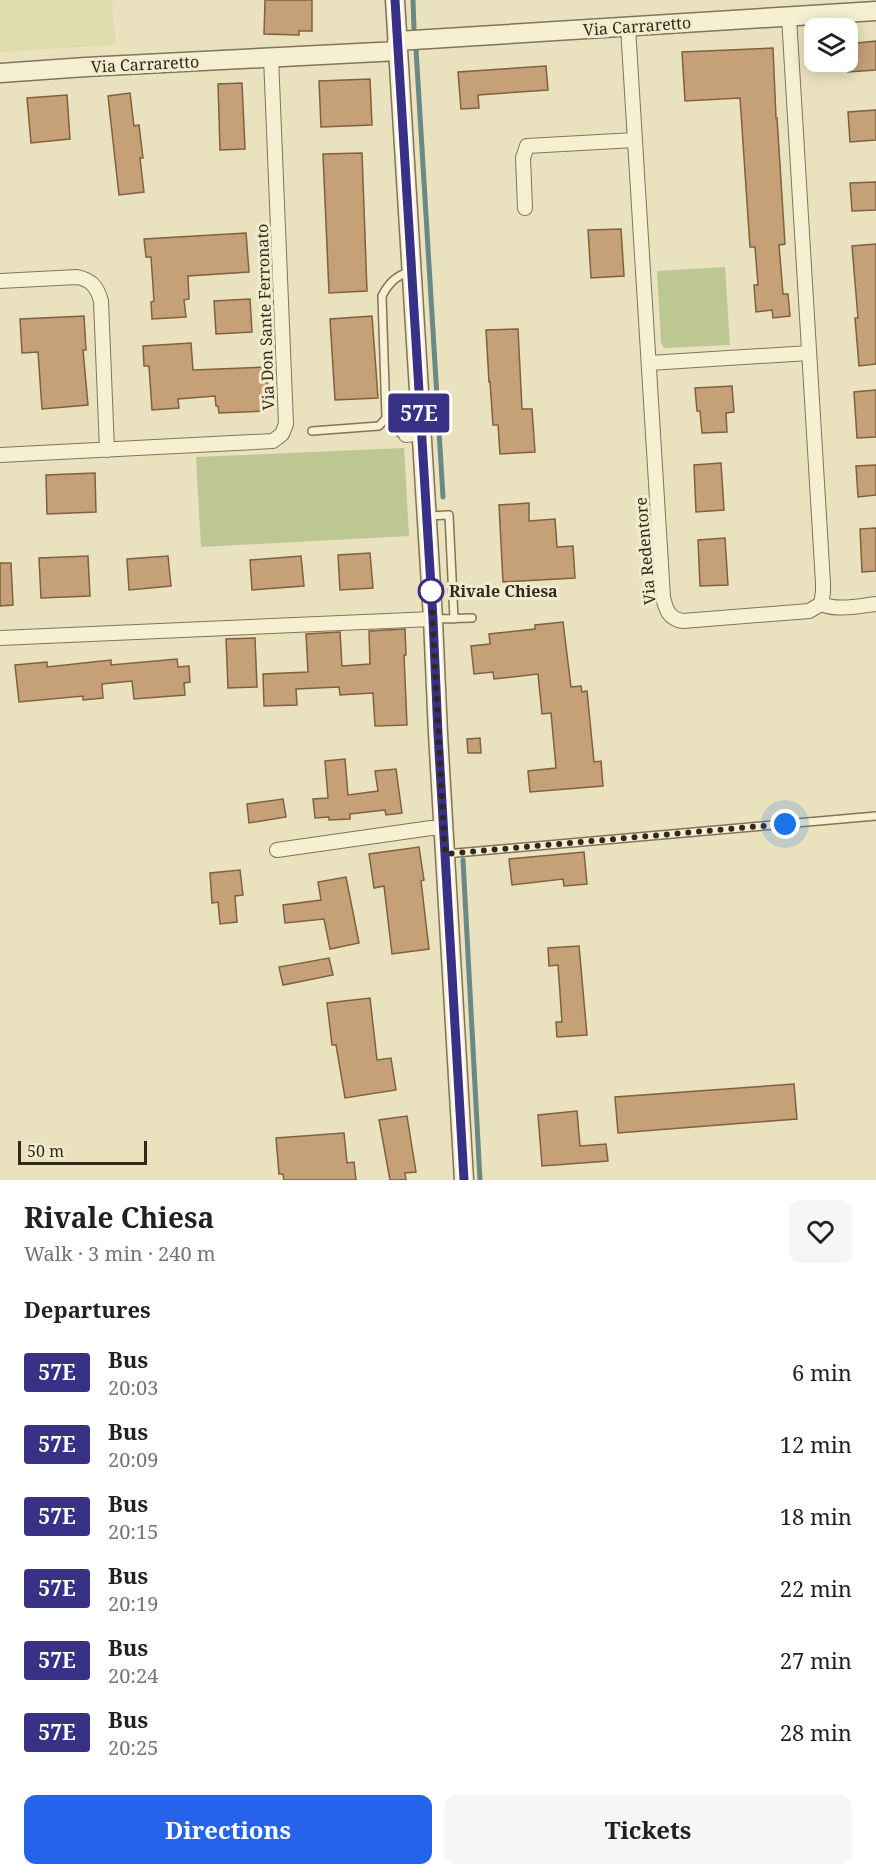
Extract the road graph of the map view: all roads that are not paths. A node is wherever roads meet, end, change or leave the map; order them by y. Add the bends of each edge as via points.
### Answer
1 (395, 0) edge
2 (876, 11) edge
3 (789, 17) junction
4 (628, 27) junction
5 (397, 46) junction
6 (272, 57) junction
7 (0, 73) edge
8 (635, 140) junction
9 (525, 208) dead end
10 (411, 272) junction
11 (0, 281) edge
12 (809, 353) junction
13 (648, 363) junction
14 (386, 418) junction
15 (312, 431) dead end
16 (413, 434) junction
17 (107, 450) junction
18 (0, 455) edge
19 (426, 516) junction
20 (821, 604) junction
21 (876, 604) edge
22 (472, 618) dead end
23 (433, 619) junction
24 (454, 619) junction
25 (0, 638) edge
26 (876, 816) edge
27 (444, 828) junction
28 (277, 850) dead end
29 (445, 854) junction
30 (464, 1180) edge

1 - 5 street
2 - 3 street, Via Carraretto
3 - 4 street, Via Carraretto
3 - 12 street
4 - 5 street, Via Carraretto
4 - 8 street, Via Redentore
5 - 6 street, Via Carraretto
5 - 10 street
6 - 7 street, Via Carraretto
6 - 17 street, Via Don Sante Ferronato via 286,424 282,434 273,441
8 - 9 street via 527,146 523,158
8 - 13 street, Via Redentore
10 - 14 lane via 386,287 382,296
10 - 16 street
11 - 17 street via 77,277 87,279 98,291
12 - 13 street
12 - 20 street
13 - 20 street, Via Redentore via 663,597 668,615 690,621 808,611
14 - 15 lane via 379,426
14 - 16 lane via 400,433
16 - 19 street
17 - 18 street, Via Don Sante Ferronato
19 - 23 street
19 - 24 lane via 449,515
20 - 21 street, Via Redentore via 837,608
22 - 24 lane
23 - 24 lane
23 - 25 street
23 - 27 street
26 - 29 lane
27 - 28 street
27 - 29 street
29 - 30 street

